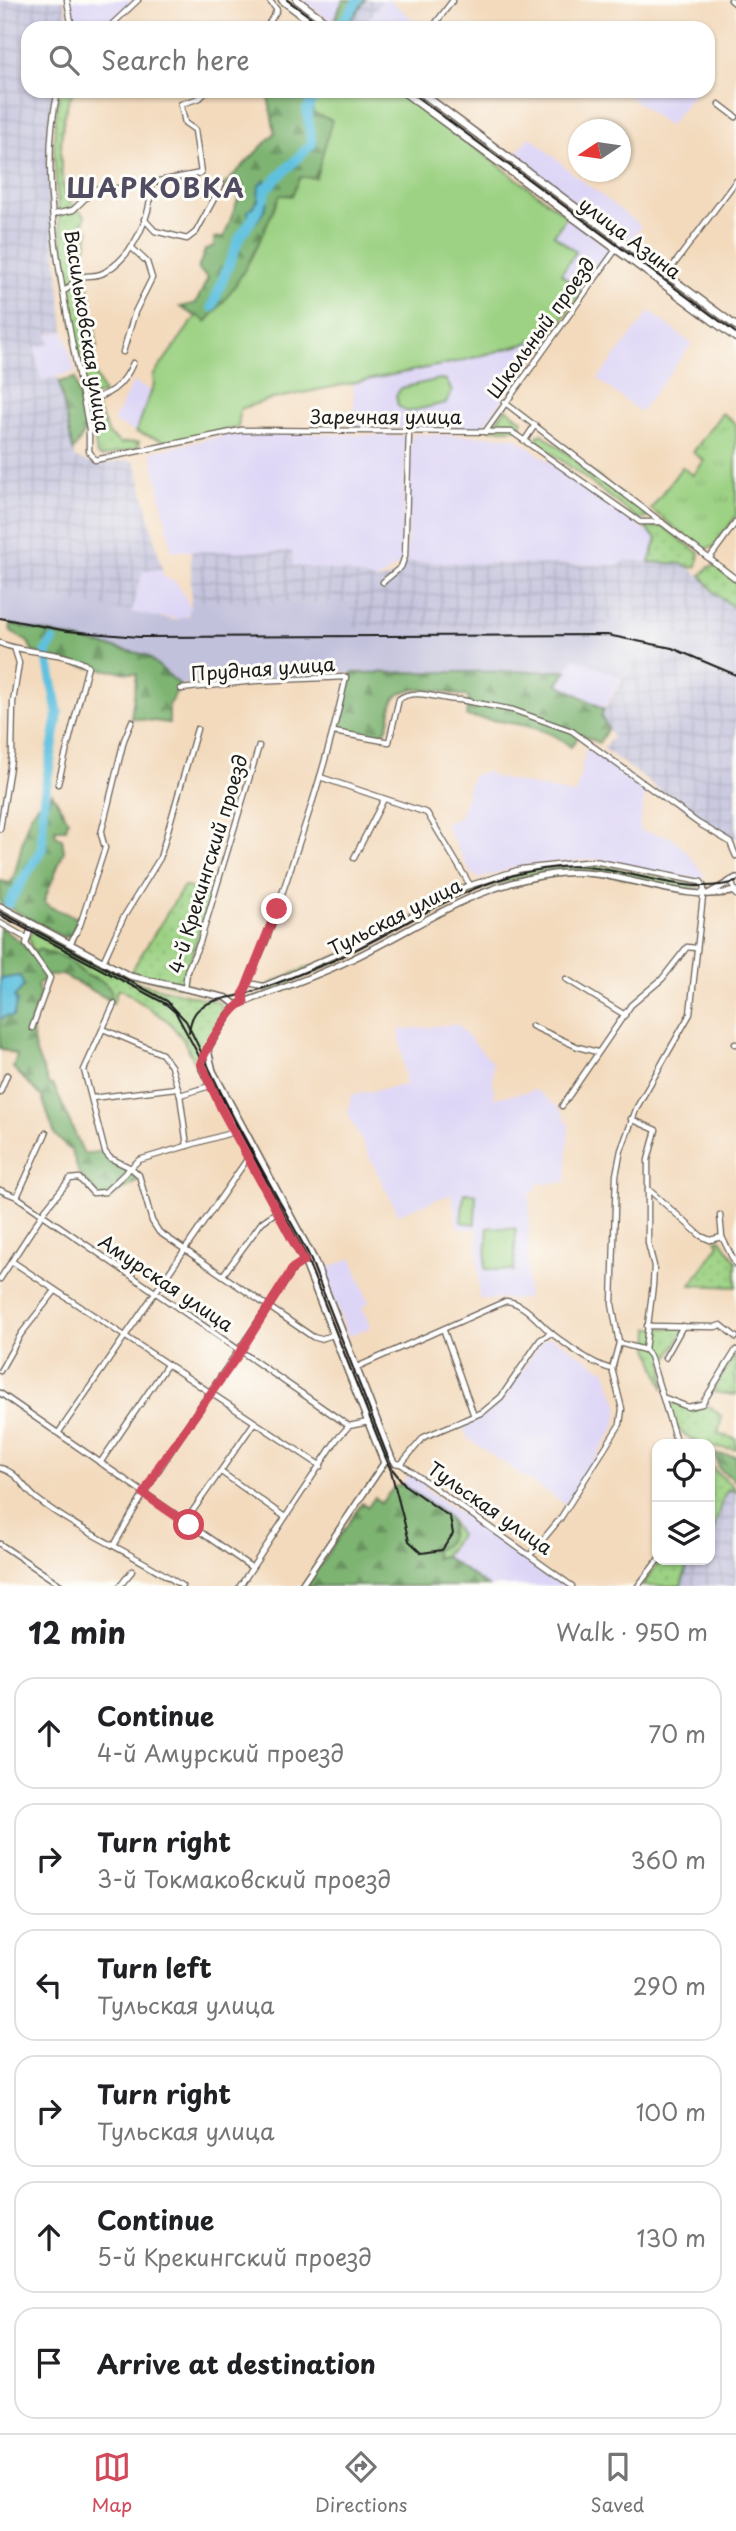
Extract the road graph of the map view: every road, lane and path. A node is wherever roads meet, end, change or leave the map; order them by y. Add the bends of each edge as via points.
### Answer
1 (67, 0) edge
2 (138, 0) edge
3 (269, 0) edge
4 (282, 0) edge
5 (297, 0) edge
6 (453, 0) edge
7 (731, 0) edge
8 (736, 4) edge
9 (71, 21) edge
10 (116, 21) edge
11 (270, 21) edge
12 (310, 21) edge
13 (325, 21) edge
14 (437, 21) edge
15 (57, 98) edge
16 (200, 98) edge
17 (411, 98) edge
18 (428, 98) edge
19 (719, 104) dead end
20 (736, 117) edge
21 (736, 181) edge
22 (150, 183) junction
23 (222, 184) dead end
24 (55, 214) junction
25 (144, 219) junction
26 (622, 241) junction
27 (131, 247) junction
28 (616, 249) junction
29 (667, 274) junction
30 (661, 282) junction
31 (63, 291) junction
32 (736, 326) edge
33 (736, 338) edge
34 (123, 352) dead end
35 (133, 363) dead end
36 (84, 401) junction
37 (504, 402) junction
38 (535, 425) junction
39 (410, 432) junction
40 (485, 432) junction
41 (525, 440) junction
42 (89, 451) joint
43 (662, 522) junction
44 (736, 522) edge
45 (709, 559) junction
46 (736, 579) edge
47 (383, 582) dead end
48 (0, 643) edge
49 (15, 650) junction
50 (181, 689) dead end
51 (132, 720) dead end
52 (197, 729) dead end
53 (334, 732) junction
54 (259, 746) dead end
55 (320, 777) junction
56 (58, 784) dead end
57 (384, 799) junction
58 (0, 829) edge
59 (733, 842) edge
60 (736, 856) edge
61 (354, 858) dead end
62 (733, 879) edge
63 (470, 885) junction
64 (736, 892) edge
65 (706, 894) junction
66 (0, 906) edge
67 (0, 923) edge
68 (32, 924) junction
69 (26, 938) junction
70 (69, 944) junction
71 (696, 947) junction
72 (103, 962) junction
73 (566, 979) dead end
74 (249, 983) junction
75 (184, 990) junction
76 (244, 1002) junction
77 (114, 1004) dead end
78 (236, 1005) junction
79 (625, 1015) junction
80 (532, 1026) dead end
81 (32, 1028) dead end
82 (103, 1029) junction
83 (208, 1050) junction
84 (597, 1052) junction
85 (7, 1075) dead end
86 (209, 1086) junction
87 (176, 1088) junction
88 (0, 1092) edge
89 (180, 1095) junction
90 (92, 1098) junction
91 (562, 1106) dead end
92 (631, 1119) junction
93 (234, 1132) junction
94 (46, 1133) dead end
95 (187, 1146) junction
96 (248, 1158) junction
97 (131, 1168) junction
98 (648, 1189) junction
99 (0, 1190) edge
100 (7, 1193) junction
101 (0, 1196) edge
102 (17, 1197) junction
103 (278, 1211) junction
104 (43, 1215) junction
105 (720, 1215) dead end
106 (722, 1237) junction
107 (185, 1250) junction
108 (304, 1261) junction
109 (13, 1262) junction
110 (736, 1265) edge
111 (223, 1275) junction
112 (0, 1279) edge
113 (55, 1291) junction
114 (155, 1294) junction
115 (269, 1307) junction
116 (647, 1326) junction
117 (683, 1326) junction
118 (444, 1331) junction
119 (551, 1333) junction
120 (333, 1335) junction
121 (126, 1336) junction
122 (736, 1337) edge
123 (619, 1343) junction
124 (645, 1350) junction
125 (736, 1350) edge
126 (241, 1351) junction
127 (665, 1358) dead end
128 (167, 1365) junction
129 (357, 1367) junction
130 (612, 1369) junction
131 (0, 1371) edge
132 (211, 1391) junction
133 (0, 1393) edge
134 (665, 1398) junction
135 (474, 1416) junction
136 (368, 1422) junction
137 (254, 1423) junction
138 (349, 1426) junction
139 (59, 1432) junction
140 (676, 1439) edge
141 (391, 1456) junction
142 (100, 1463) junction
143 (384, 1463) junction
144 (401, 1464) junction
145 (321, 1466) junction
146 (0, 1468) edge
147 (221, 1472) junction
148 (144, 1494) junction
149 (285, 1517) junction
150 (186, 1522) junction
151 (0, 1544) edge
152 (115, 1544) junction
153 (530, 1555) junction
154 (654, 1565) edge
155 (251, 1567) junction
156 (132, 1571) dead end
157 (62, 1586) edge
158 (120, 1586) edge
159 (182, 1586) edge
160 (240, 1586) edge
161 (301, 1586) edge
162 (572, 1586) edge
163 (638, 1586) edge

1 - 9 street
2 - 10 street
3 - 11 street via 278,10
4 - 12 main road
5 - 13 main road
6 - 14 street
7 - 8 street
15 - 24 street, Васильковская улица via 51,141
16 - 22 street via 181,104 185,123 195,130 201,173
17 - 28 main road, улица Азина
18 - 26 main road, улица Азина
19 - 20 street
21 - 29 street
22 - 24 street via 95,189 73,210
22 - 25 street
23 - 25 street via 196,232 187,239 155,232
24 - 31 street, Васильковская улица
25 - 27 street
26 - 28 street, Школьный проезд
26 - 29 main road, улица Азина
27 - 31 street via 105,272 81,277
27 - 34 street via 153,272
28 - 30 main road, улица Азина
28 - 37 street, Школьный проезд
29 - 30 street
29 - 32 main road, улица Азина
30 - 33 main road, улица Азина
31 - 36 street, Васильковская улица
35 - 36 street via 114,391
36 - 42 street, Васильковская улица
37 - 38 street, Заречная улица
37 - 40 street, Школьный проезд
38 - 41 street
38 - 43 street, Заречная улица
39 - 40 street, Заречная улица
39 - 42 street, Заречная улица via 241,430 99,462
39 - 47 street via 405,556 401,567
40 - 41 street, Заречная улица via 516,433
41 - 43 street, Заречная улица via 640,522
43 - 45 street, Заречная улица
44 - 45 street
45 - 46 street, Заречная улица
48 - 49 street
49 - 56 street via 33,649 88,666
49 - 58 street via 19,663 12,754
50 - 53 street, Прудная улица via 346,677
51 - 70 street via 102,828 106,848
52 - 72 street via 160,858 123,918
53 - 55 street
53 - 59 street via 389,742 399,699 405,694 513,710 572,731 706,828
54 - 75 street, 4-й Крекингский проезд
55 - 57 street
55 - 74 street
57 - 61 street
57 - 63 street via 427,813
59 - 60 street
62 - 64 street
62 - 65 street
63 - 65 street via 521,869 594,861 701,882
63 - 74 street via 354,947 263,986
64 - 65 street, Тульская улица
65 - 71 street
65 - 76 street, Тульская улица via 593,873 525,880 470,895 350,960
66 - 68 street
67 - 69 street
68 - 69 street
68 - 70 street
69 - 81 street via 50,978
70 - 72 street
71 - 79 street via 687,947
71 - 92 street via 690,1014
72 - 75 street via 142,981
73 - 79 street
74 - 76 street
75 - 78 street via 228,998
76 - 78 street, Тульская улица
77 - 82 street
78 - 83 street
79 - 84 street
80 - 84 street
82 - 87 street via 162,1054
82 - 90 street via 85,1067
83 - 86 street via 201,1063
83 - 129 street via 213,1071 309,1248
84 - 91 street
85 - 88 street
86 - 89 street
86 - 93 street
87 - 89 street
87 - 90 street
89 - 95 street
90 - 97 street via 105,1152
92 - 98 street via 656,1130 648,1160
92 - 123 street via 616,1175 612,1304
93 - 95 street
93 - 96 street
94 - 102 street
95 - 97 street via 139,1160
96 - 103 street
96 - 107 street
97 - 104 street via 113,1187 98,1194 79,1178 70,1179
97 - 107 street via 139,1175 154,1227
98 - 106 street via 701,1236 710,1240
98 - 116 street via 648,1243 654,1266
99 - 100 street, Амурская улица
100 - 101 street
100 - 102 street, Амурская улица
102 - 104 street, Амурская улица
103 - 108 street
103 - 111 street via 262,1222
104 - 109 street
104 - 114 street, Амурская улица
105 - 106 street
106 - 110 street
107 - 111 street
107 - 114 street
108 - 115 street via 293,1268
108 - 120 street
109 - 112 street
109 - 113 street
111 - 115 street
113 - 121 street
113 - 131 street via 21,1334
114 - 121 street
114 - 126 street, Амурская улица
115 - 120 street via 313,1337
115 - 126 street
116 - 117 street
116 - 124 street
117 - 122 street via 721,1325
117 - 127 street
118 - 119 street via 499,1302 515,1301
118 - 129 street
118 - 135 street
119 - 130 street via 600,1366
119 - 135 street via 540,1340 501,1397
120 - 136 street
121 - 128 street
121 - 139 street
123 - 124 street
123 - 130 street
124 - 134 street
125 - 134 street via 702,1404 688,1407
126 - 132 street
126 - 138 street, Амурская улица
128 - 132 street
128 - 142 street
129 - 141 street
130 - 153 street via 622,1409 618,1428 560,1518
132 - 137 street
132 - 148 street
133 - 139 street
134 - 140 street
135 - 144 street via 424,1437
136 - 138 street
136 - 143 street
137 - 145 street
137 - 147 street
138 - 145 street
139 - 142 street
141 - 143 street
141 - 144 street, Тульская улица
142 - 148 street
143 - 161 street
144 - 153 street, Тульская улица
145 - 149 street
146 - 152 street via 14,1473 38,1500
147 - 149 street
147 - 150 street
148 - 150 street
148 - 152 street
149 - 155 street
150 - 155 street
151 - 157 street
152 - 159 street
153 - 162 street, Тульская улица
154 - 163 street
155 - 160 street
156 - 158 street

